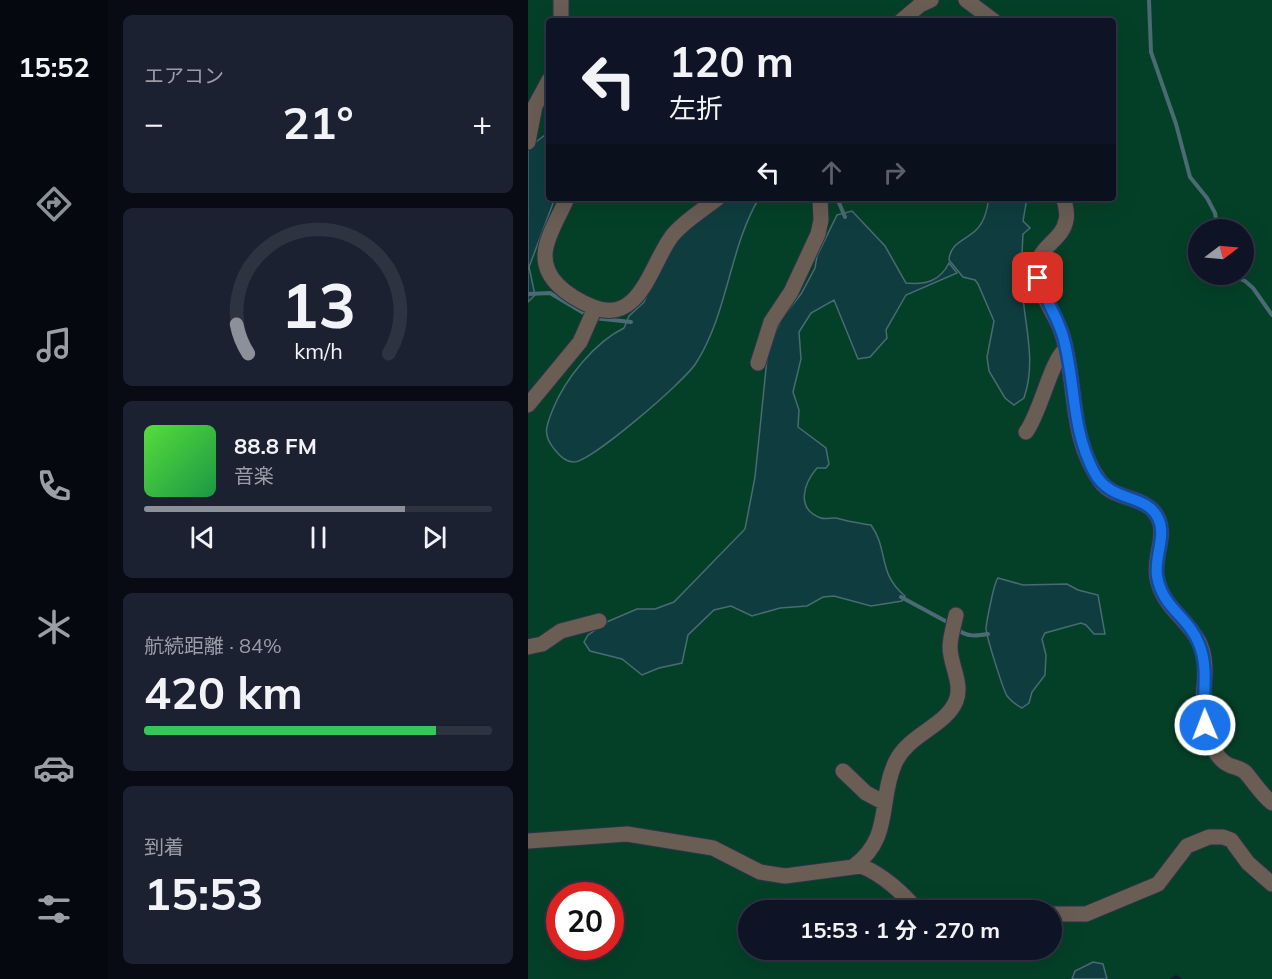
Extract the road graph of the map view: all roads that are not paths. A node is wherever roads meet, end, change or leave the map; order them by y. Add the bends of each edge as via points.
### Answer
1 (561, 0) edge
2 (931, 0) edge
3 (966, 0) edge
4 (561, 18) edge
5 (905, 18) edge
6 (990, 18) edge
7 (546, 86) edge
8 (528, 142) edge
9 (566, 201) edge
10 (714, 201) edge
11 (820, 201) edge
12 (1064, 201) edge
13 (593, 315) junction
14 (1066, 349) junction
15 (758, 363) dead end
16 (528, 405) edge
17 (1026, 432) dead end
18 (956, 615) dead end
19 (598, 621) dead end
20 (528, 647) edge
21 (843, 771) dead end
22 (885, 803) junction
23 (1272, 803) edge
24 (528, 841) edge
25 (854, 866) junction
26 (1272, 884) edge
27 (907, 900) edge
28 (1062, 914) edge

1 - 4 lane
2 - 5 lane
3 - 6 lane
7 - 8 lane via 535,106
9 - 13 lane via 544,251 543,263 550,277
10 - 13 lane via 674,233 634,301 619,310
11 - 15 lane via 818,234 791,292 771,322
12 - 14 lane via 1064,227 1040,255 1037,267 1041,289 1061,329
13 - 16 lane via 580,342
14 - 17 lane via 1058,360 1040,410
14 - 23 lane via 1076,423 1094,472 1107,489 1143,502 1158,517 1161,528 1157,575 1166,600 1203,652 1203,713 1209,739 1223,761 1243,770
18 - 22 lane via 950,647 956,700 939,720 910,741 896,761
19 - 20 lane
21 - 22 lane via 866,793
22 - 25 lane via 881,827 864,858
24 - 25 lane via 627,834 713,848 760,872 785,876
25 - 27 lane via 872,870
26 - 28 lane via 1248,863 1231,840 1209,837 1187,846 1158,884 1086,914

